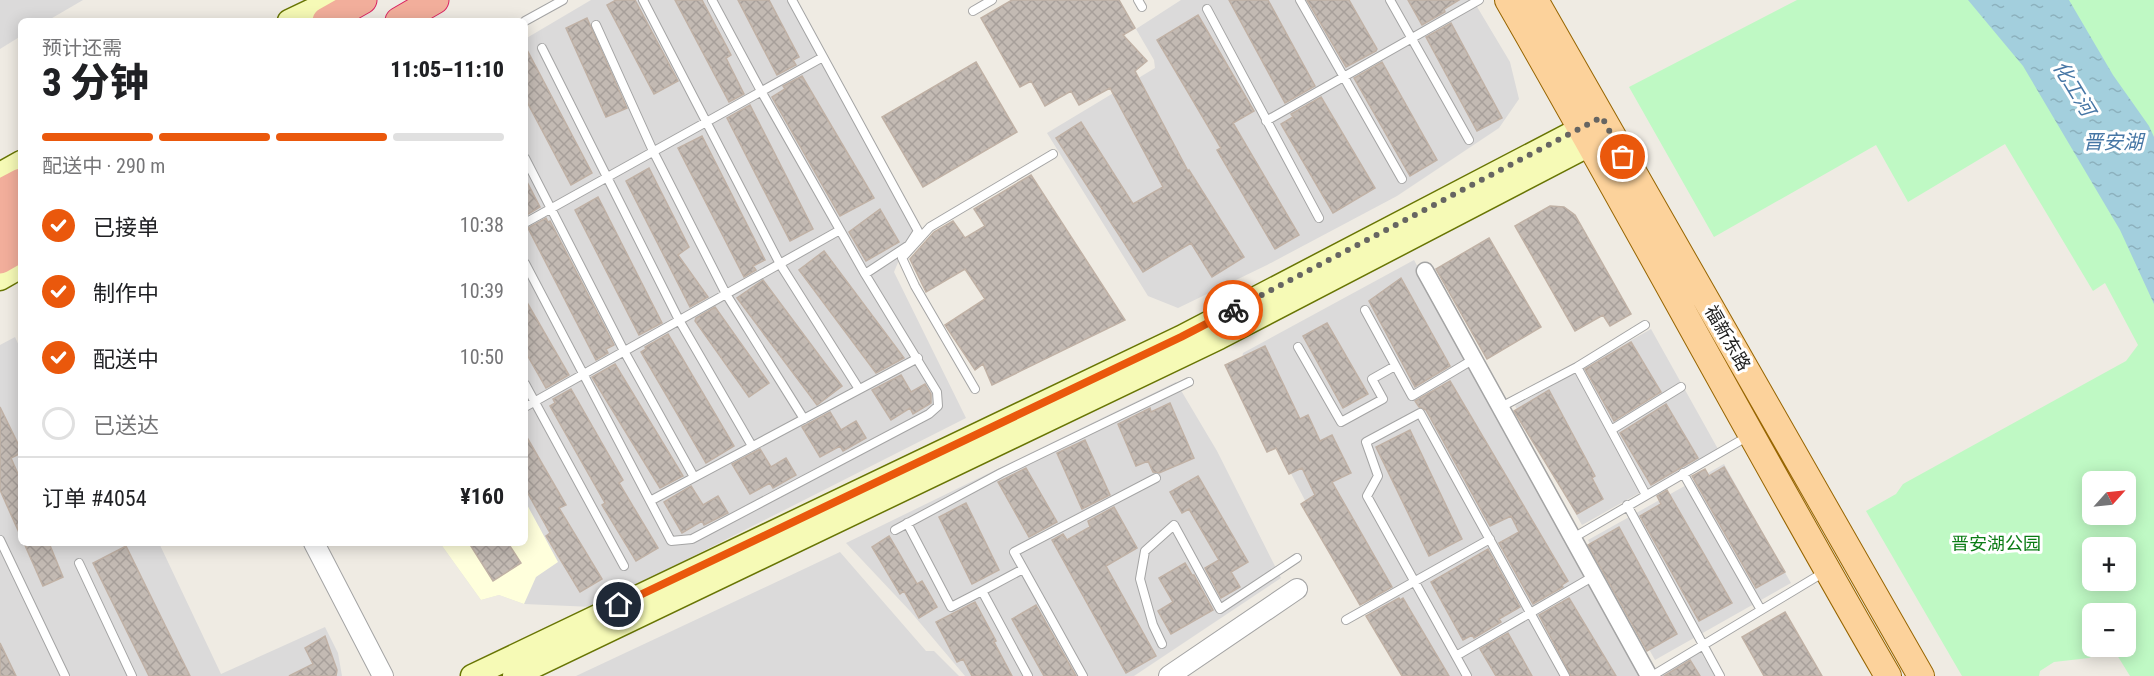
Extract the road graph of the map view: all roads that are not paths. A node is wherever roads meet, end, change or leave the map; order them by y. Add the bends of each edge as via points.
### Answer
1 (333, 0) edge
2 (363, 0) edge
3 (435, 0) edge
4 (450, 0) edge
5 (564, 0) edge
6 (643, 0) edge
7 (712, 0) edge
8 (792, 0) edge
9 (992, 0) edge
10 (1300, 0) edge
11 (1390, 0) edge
12 (1479, 0) edge
13 (1508, 0) edge
14 (1535, 0) edge
15 (1207, 9) dead end
16 (973, 11) dead end
17 (295, 18) edge
18 (331, 18) edge
19 (404, 18) edge
20 (424, 18) edge
21 (528, 19) edge
22 (596, 25) dead end
23 (1412, 38) junction
24 (542, 48) dead end
25 (823, 57) junction
26 (1344, 77) junction
27 (761, 91) junction
28 (1266, 121) junction
29 (706, 122) junction
30 (1596, 131) junction
31 (1469, 140) dead end
32 (653, 151) junction
33 (1053, 154) dead end
34 (18, 164) edge
35 (528, 164) edge
36 (0, 174) edge
37 (606, 178) junction
38 (1402, 179) dead end
39 (18, 184) edge
40 (0, 194) edge
41 (18, 205) edge
42 (552, 208) junction
43 (0, 215) edge
44 (1318, 218) dead end
45 (528, 221) edge
46 (18, 229) edge
47 (840, 230) junction
48 (0, 239) edge
49 (18, 250) edge
50 (0, 260) edge
51 (780, 264) junction
52 (18, 269) edge
53 (528, 269) edge
54 (1425, 271) dead end
55 (865, 274) junction
56 (0, 279) edge
57 (726, 294) junction
58 (1365, 310) dead end
59 (679, 320) junction
60 (1644, 325) dead end
61 (1298, 347) dead end
62 (624, 351) junction
63 (918, 358) junction
64 (1474, 359) junction
65 (1395, 366) junction
66 (1577, 367) junction
67 (583, 374) junction
68 (1188, 382) dead end
69 (1681, 387) dead end
70 (528, 389) edge
71 (859, 389) junction
72 (975, 389) dead end
73 (535, 402) junction
74 (528, 406) edge
75 (1501, 407) junction
76 (804, 419) junction
77 (1611, 430) junction
78 (1751, 435) junction
79 (752, 446) junction
80 (1683, 473) junction
81 (694, 477) junction
82 (1156, 478) dead end
83 (1646, 495) junction
84 (650, 501) junction
85 (1627, 505) junction
86 (908, 523) junction
87 (895, 530) dead end
88 (1573, 538) junction
89 (1490, 539) junction
90 (0, 540) edge
91 (316, 546) edge
92 (1297, 558) dead end
93 (79, 562) dead end
94 (624, 566) dead end
95 (1023, 569) junction
96 (1827, 571) junction
97 (1594, 576) junction
98 (1414, 580) junction
99 (1297, 589) dead end
100 (981, 591) junction
101 (1761, 610) junction
102 (1531, 614) junction
103 (1346, 620) dead end
104 (1162, 644) dead end
105 (1703, 645) junction
106 (1456, 656) junction
107 (1886, 675) edge
108 (65, 676) edge
109 (132, 676) edge
110 (383, 676) edge
111 (472, 676) edge
112 (514, 676) edge
113 (1028, 676) edge
114 (1083, 676) edge
115 (1169, 676) edge
116 (1467, 676) edge
117 (1565, 676) edge
118 (1651, 676) edge
119 (1720, 676) edge
120 (1921, 676) edge

1 - 17 main road
2 - 18 highway
3 - 19 highway
4 - 20 main road
5 - 21 lane
6 - 29 lane
7 - 27 lane
8 - 25 lane
9 - 16 lane
10 - 26 lane
11 - 23 lane
12 - 23 lane
13 - 30 main road, 福新东路
14 - 30 main road, 福新东路
15 - 28 lane
22 - 32 lane
23 - 26 lane
23 - 31 lane
24 - 37 lane
25 - 27 lane
25 - 55 lane via 918,231 909,246
26 - 28 lane
26 - 38 lane
27 - 29 lane
27 - 47 lane
28 - 44 lane
29 - 32 lane
29 - 51 lane
30 - 78 main road, 福新东路
30 - 111 main road via 1181,337
30 - 112 main road via 1212,342
30 - 120 main road, 福新东路
32 - 37 lane
32 - 57 lane
33 - 72 lane via 930,227 902,258
34 - 36 main road
35 - 42 lane
37 - 42 lane
37 - 59 lane
39 - 40 highway
41 - 43 highway
42 - 45 lane
42 - 62 lane
46 - 48 highway
47 - 51 lane
47 - 55 lane
49 - 50 highway
51 - 57 lane
51 - 71 lane
52 - 56 main road
53 - 67 lane
54 - 64 street
55 - 63 lane
57 - 59 lane
57 - 76 lane
58 - 65 lane
59 - 62 lane
59 - 79 lane
60 - 66 lane
61 - 65 lane via 1341,423 1383,399 1372,379
62 - 67 lane
62 - 81 lane
63 - 71 lane
63 - 84 lane via 937,392 938,406 919,420 692,539 671,541
64 - 65 lane via 1412,396
64 - 75 street
66 - 75 lane
66 - 77 lane
67 - 73 lane
67 - 84 lane
68 - 86 lane
69 - 77 lane
70 - 73 lane
71 - 76 lane
73 - 74 lane
73 - 94 lane
75 - 88 street
76 - 79 lane
77 - 83 lane
78 - 80 lane
78 - 96 main road, 福新东路
79 - 81 lane
80 - 83 lane
80 - 101 lane
81 - 84 lane
82 - 95 lane via 1014,552
83 - 85 lane
85 - 88 lane
85 - 105 lane
86 - 87 lane
86 - 100 lane via 951,607
88 - 97 street
89 - 98 lane
89 - 98 lane via 1420,413 1366,442 1378,476 1367,496
89 - 102 lane
90 - 108 lane
91 - 110 street
92 - 104 lane via 1220,609 1174,525 1145,551 1140,579
93 - 109 lane
95 - 100 lane
95 - 114 lane
96 - 101 lane
96 - 107 main road, 福新东路
97 - 102 lane
97 - 118 street
98 - 103 lane
98 - 106 lane
99 - 115 street
100 - 113 lane
101 - 105 lane
102 - 106 lane
102 - 117 lane
105 - 118 lane
105 - 119 lane
106 - 116 lane

